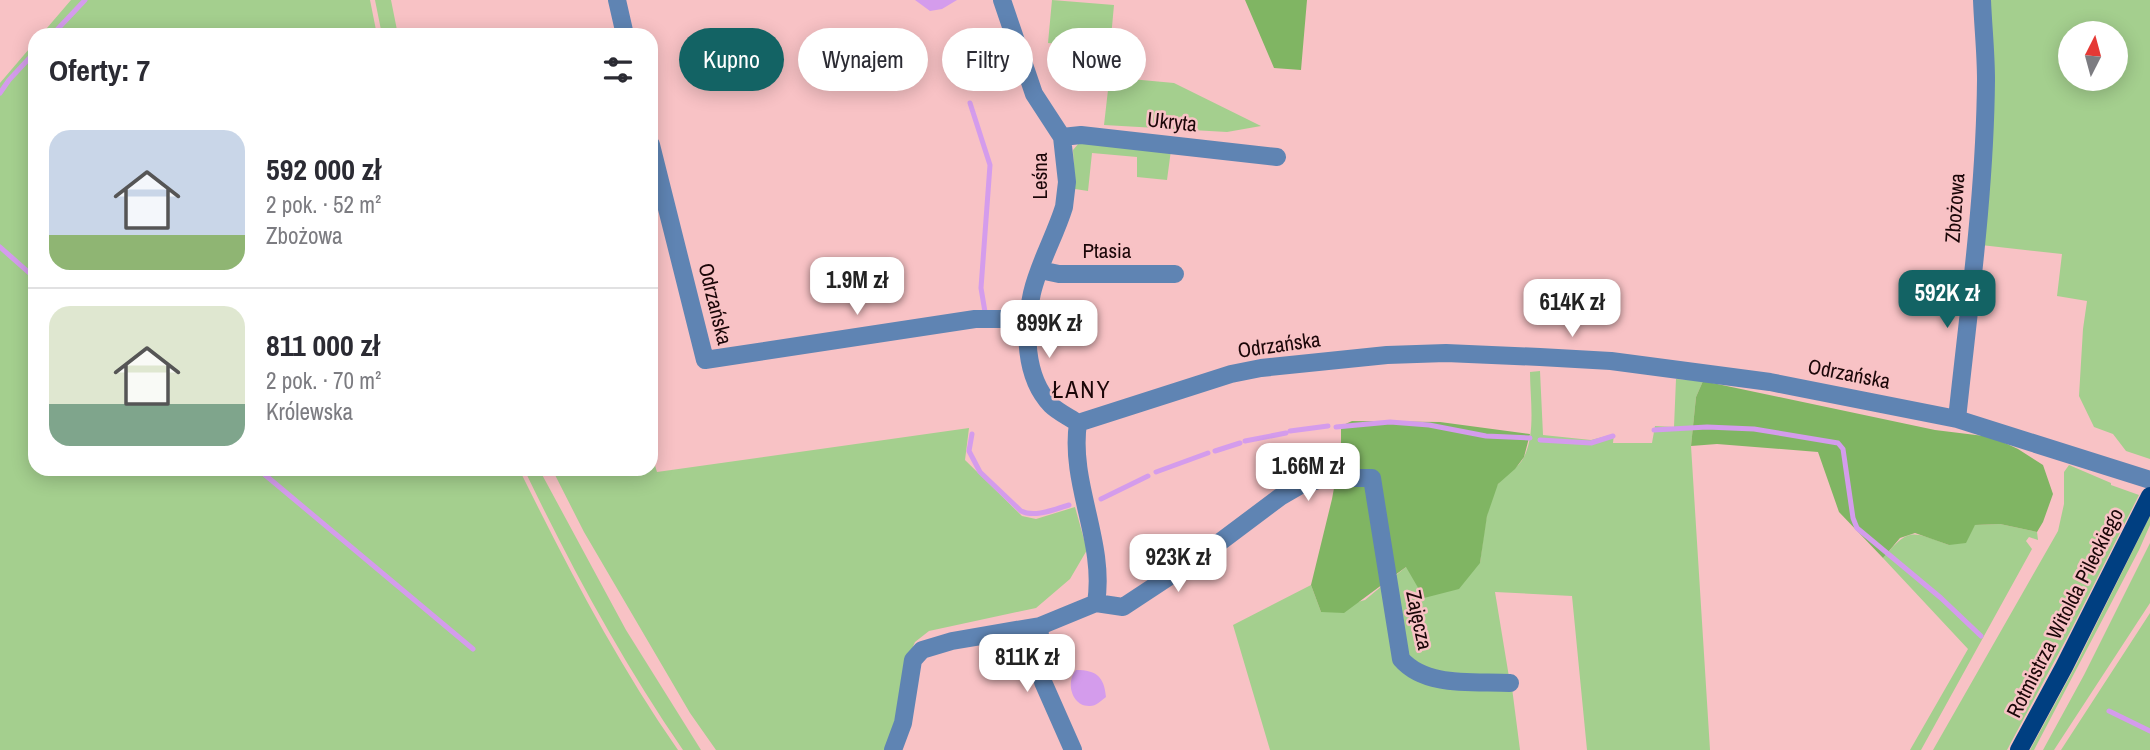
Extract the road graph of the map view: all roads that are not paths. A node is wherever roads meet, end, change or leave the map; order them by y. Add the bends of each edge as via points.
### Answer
1 (617, 0) edge
2 (1002, 0) edge
3 (1982, 0) edge
4 (623, 28) edge
5 (1062, 137) junction
6 (1277, 157) dead end
7 (658, 173) edge
8 (1040, 270) junction
9 (1175, 274) dead end
10 (1028, 319) junction
11 (1957, 419) junction
12 (1078, 423) junction
13 (2150, 480) edge
14 (2150, 497) edge
15 (1096, 603) junction
16 (1040, 626) junction
17 (1510, 683) dead end
18 (893, 750) edge
19 (1073, 750) edge
20 (2019, 750) edge

1 - 4 street
2 - 5 street, Leśna via 1034,94
3 - 11 street, Zbożowa via 1984,117
5 - 6 street, Ukryta via 1081,135
5 - 8 street, Leśna via 1066,196
7 - 10 street, Odrzańska via 705,360 975,319
8 - 9 street, Ptasia
8 - 10 street, Leśna
10 - 12 street via 1036,386 1052,407
11 - 12 street, Odrzańska via 1770,382 1611,361 1446,354 1261,368
11 - 13 street, Odrzańska
12 - 15 street via 1077,462 1098,562
14 - 20 main road, Rotmistrza Witolda Pileckiego
15 - 16 street
15 - 17 street, Zajęcza via 1123,607 1298,486 1325,478 1372,478 1401,659 1424,677
16 - 18 street via 922,650 913,660 903,723
16 - 19 street via 1043,682

